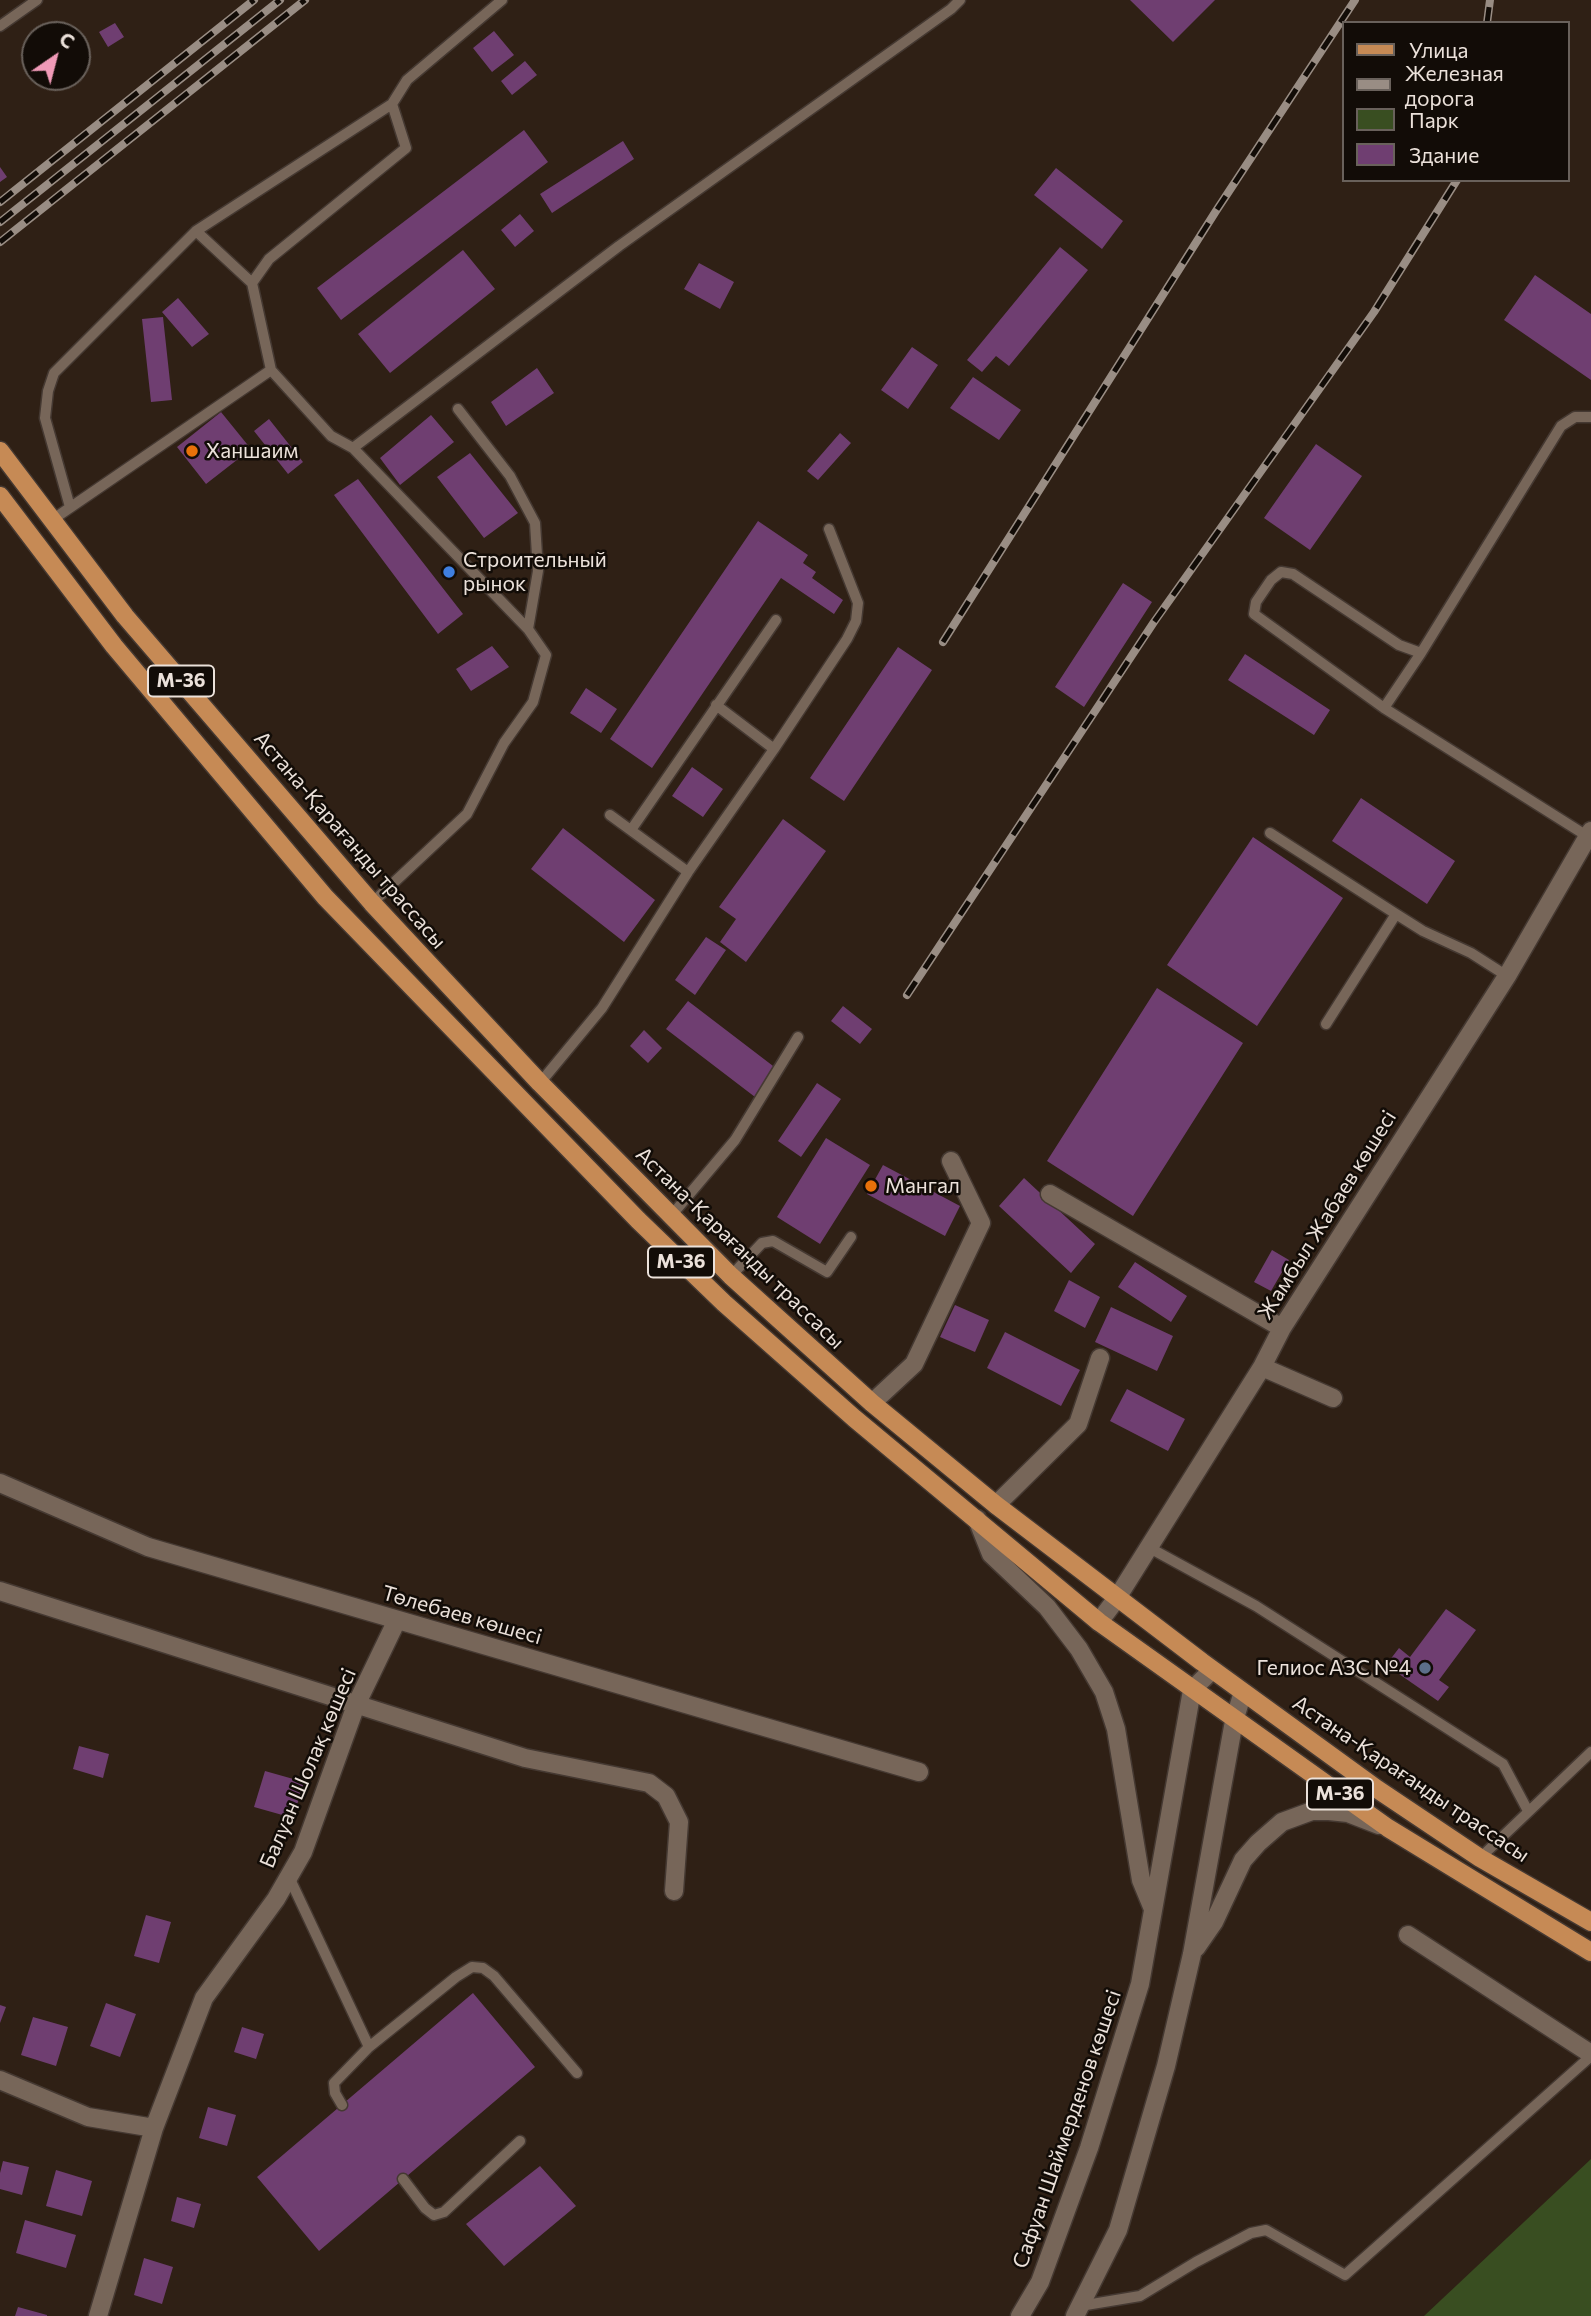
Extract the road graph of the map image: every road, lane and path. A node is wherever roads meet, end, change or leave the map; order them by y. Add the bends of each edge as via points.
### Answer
1 (37, 0) edge
2 (502, 0) edge
3 (960, 0) edge
4 (0, 26) edge
5 (392, 104) junction
6 (196, 231) junction
7 (252, 283) junction
8 (271, 370) junction
9 (458, 409) dead end
10 (1591, 417) edge
11 (353, 448) junction
12 (0, 451) edge
13 (0, 496) edge
14 (70, 507) junction
15 (52, 520) junction
16 (829, 529) dead end
17 (776, 620) dead end
18 (528, 629) junction
19 (1421, 653) junction
20 (716, 705) junction
21 (1384, 708) junction
22 (774, 749) junction
23 (610, 816) dead end
24 (631, 830) junction
25 (1270, 832) dead end
26 (1589, 834) edge
27 (688, 872) junction
28 (372, 903) junction
29 (1396, 914) junction
30 (1507, 976) junction
31 (1326, 1024) dead end
32 (797, 1037) dead end
33 (540, 1083) junction
34 (951, 1161) dead end
35 (1050, 1194) dead end
36 (671, 1216) junction
37 (851, 1237) dead end
38 (731, 1276) junction
39 (1282, 1328) junction
40 (1100, 1358) dead end
41 (1262, 1367) junction
42 (1333, 1398) dead end
43 (872, 1403) junction
44 (0, 1483) edge
45 (996, 1505) junction
46 (977, 1519) junction
47 (1147, 1547) junction
48 (0, 1591) edge
49 (1117, 1598) junction
50 (397, 1620) junction
51 (1099, 1622) junction
52 (1212, 1670) junction
53 (1192, 1690) junction
54 (1243, 1692) junction
55 (356, 1705) junction
56 (1234, 1721) junction
57 (1591, 1752) edge
58 (919, 1772) dead end
59 (1528, 1811) junction
60 (1388, 1828) junction
61 (1480, 1858) junction
62 (289, 1877) junction
63 (674, 1891) dead end
64 (1154, 1909) junction
65 (1591, 1922) edge
66 (1408, 1935) dead end
67 (1591, 1952) edge
68 (1192, 1954) junction
69 (369, 2047) junction
70 (1591, 2055) edge
71 (578, 2073) dead end
72 (0, 2080) edge
73 (342, 2105) dead end
74 (154, 2128) junction
75 (520, 2141) dead end
76 (403, 2179) dead end
77 (1078, 2311) edge
78 (98, 2316) edge
79 (1020, 2316) edge

1 - 4 lane
2 - 5 lane via 407,80
3 - 11 lane via 608,254
5 - 6 lane
5 - 7 lane via 406,148 269,258
6 - 7 lane
6 - 14 lane via 54,373 45,418
7 - 8 lane
8 - 11 lane via 331,436
8 - 14 lane
9 - 18 lane via 510,476 535,523 538,570
10 - 19 lane via 1575,417 1561,426
11 - 18 lane
12 - 15 main road, Астана-Қарағанды трассасы / M-36
13 - 46 main road, M-36 via 114,646 325,897 724,1303
14 - 15 lane
15 - 28 main road, Астана-Қарағанды трассасы / M-36 via 125,616
16 - 22 lane via 858,603 856,621
17 - 20 lane
18 - 28 lane via 545,655 533,702 467,814
19 - 21 lane
19 - 21 lane via 1399,645 1293,574 1281,572 1256,602 1254,614
20 - 22 lane
20 - 24 lane
21 - 26 lane
22 - 27 lane
23 - 24 lane
24 - 27 lane
25 - 29 lane
26 - 30 street, Жамбыл Жабаев көшесі
27 - 33 lane via 602,1008
28 - 33 main road, Астана-Қарағанды трассасы / M-36
29 - 30 lane
29 - 31 lane
30 - 39 street, Жамбыл Жабаев көшесі
32 - 36 lane via 735,1140
33 - 36 main road, Астана-Қарағанды трассасы / M-36
34 - 43 street via 981,1223 914,1364
35 - 39 street
36 - 38 main road, Астана-Қарағанды трассасы / M-36
37 - 38 lane via 827,1272 773,1241 762,1243
38 - 43 main road, Астана-Қарағанды трассасы / M-36
39 - 41 street, Жамбыл Жабаев көшесі
40 - 45 street via 1079,1424
41 - 42 street
41 - 47 street, Жамбыл Жабаев көшесі
43 - 45 main road, Астана-Қарағанды трассасы / M-36
44 - 50 street, Төлебаев көшесі via 148,1547
45 - 49 main road, Астана-Қарағанды трассасы / M-36
46 - 51 main road, M-36
46 - 64 street via 991,1554 1047,1607 1104,1692 1116,1729 1141,1880
47 - 49 street, Жамбыл Жабаев көшесі
47 - 59 lane via 1256,1606 1503,1764
48 - 55 street
49 - 51 street, Жамбыл Жабаев көшесі
49 - 52 main road, Астана-Қарағанды трассасы / M-36
50 - 55 street, Балуан Шолақ көшесі
50 - 58 street, Төлебаев көшесі
51 - 53 main road, M-36
52 - 53 street
52 - 54 main road, Астана-Қарағанды трассасы / M-36
53 - 56 main road, M-36
53 - 64 street, Сафуан Шаймерденов көшесі
54 - 56 street
54 - 61 main road, Астана-Қарағанды трассасы / M-36
55 - 62 street, Балуан Шолақ көшесі via 303,1852
55 - 63 street via 525,1758 649,1783 666,1797 679,1822
56 - 60 main road, M-36
56 - 68 street
57 - 59 lane
59 - 61 lane
60 - 67 main road, M-36
60 - 68 street via 1329,1811 1312,1811 1282,1822 1243,1860 1214,1922
61 - 65 main road, Астана-Қарағанды трассасы / M-36
62 - 69 lane
62 - 74 street, Балуан Шолақ көшесі via 204,1998
64 - 79 street, Сафуан Шаймерденов көшесі via 1140,1984 1089,2148 1040,2282
66 - 70 street
68 - 77 street via 1167,2066 1118,2230
69 - 71 lane via 456,1977 472,1967 484,1968
69 - 73 lane via 334,2083
70 - 77 lane via 1345,2275 1266,2230 1251,2233 1140,2296
72 - 74 street via 88,2116
74 - 78 street, Балуан Шолақ көшесі
75 - 76 lane via 443,2212 434,2215

